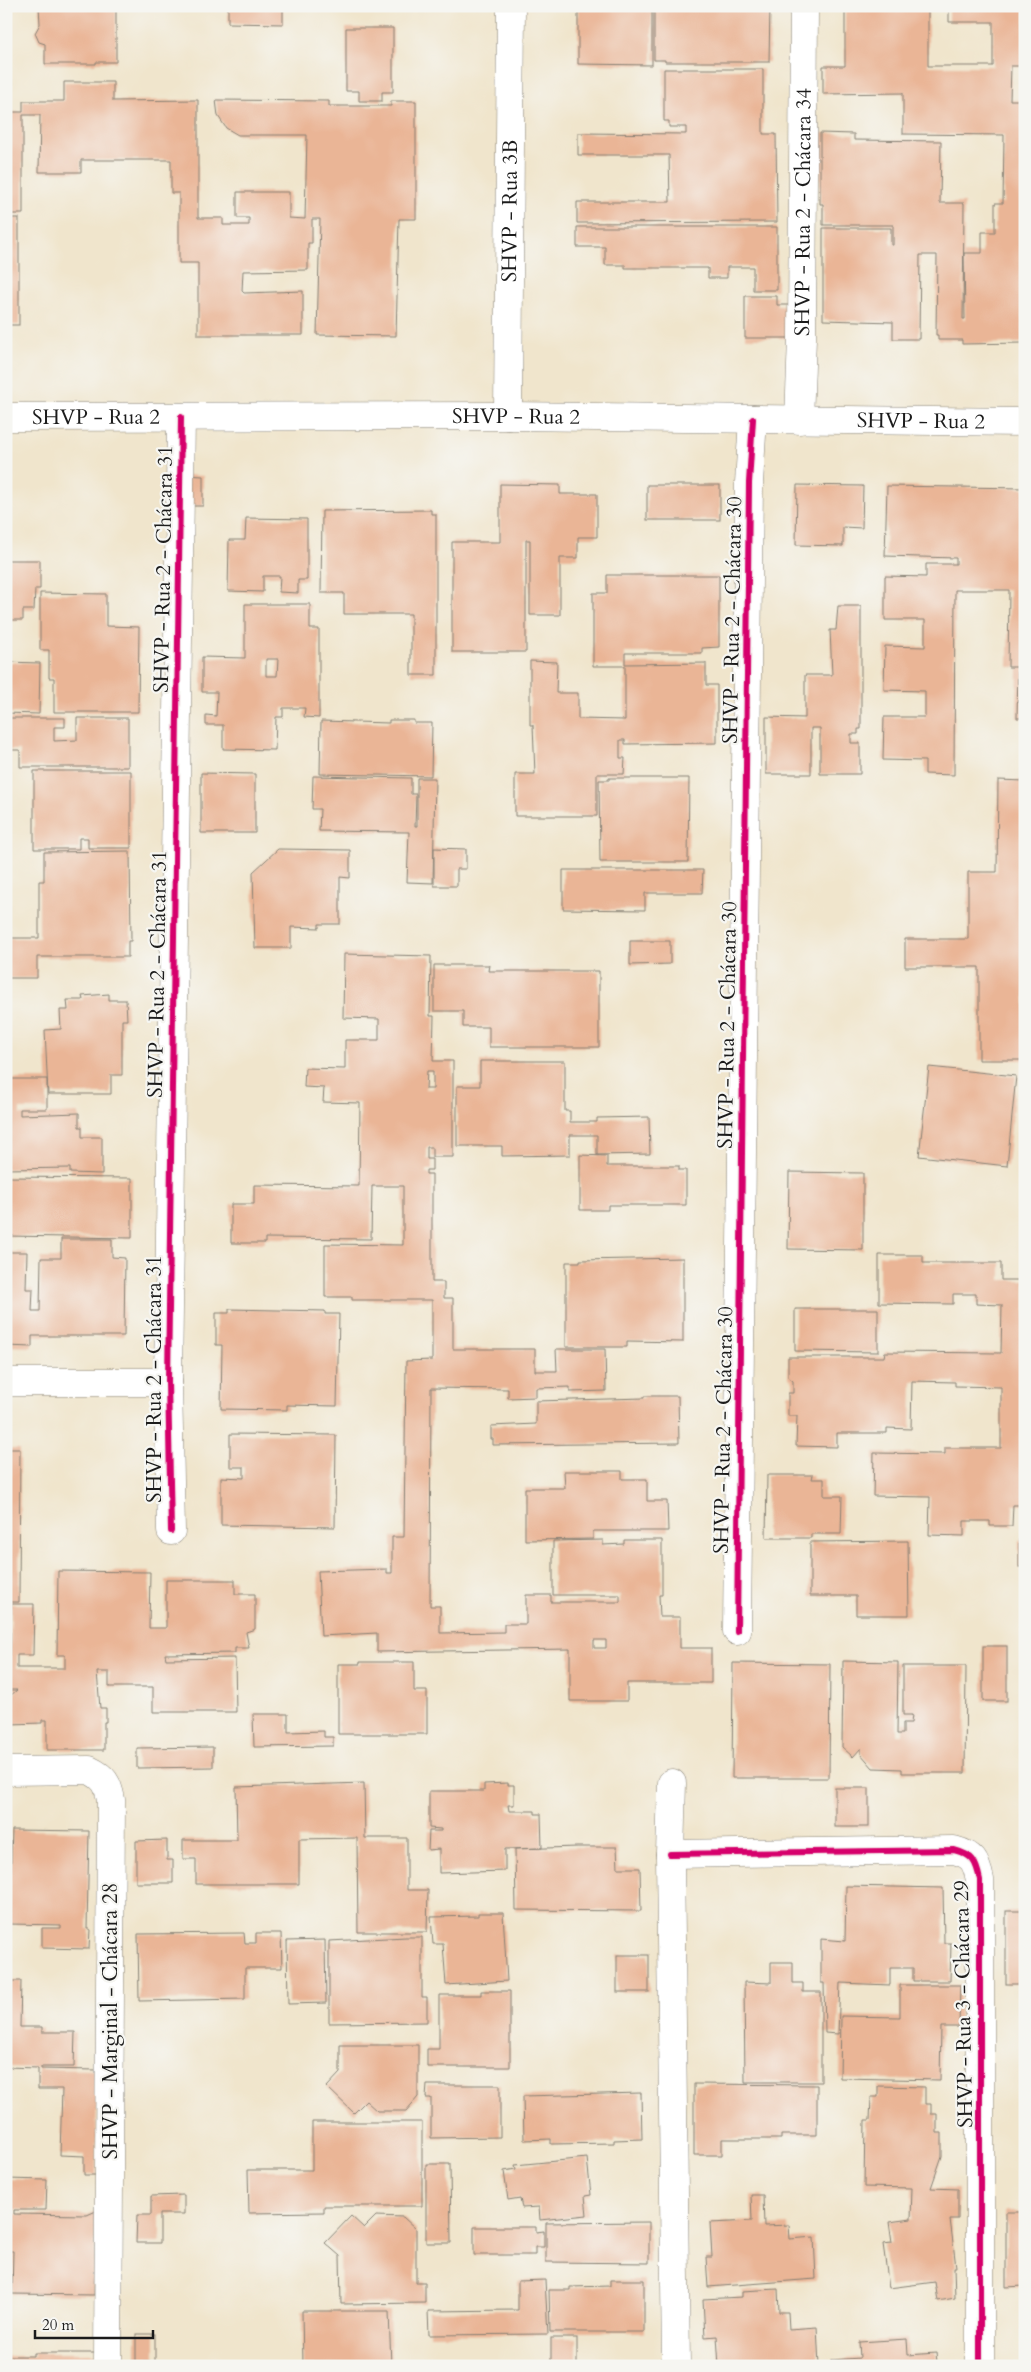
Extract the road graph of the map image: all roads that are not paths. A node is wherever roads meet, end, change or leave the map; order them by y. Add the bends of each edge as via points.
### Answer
1 (510, 6) edge
2 (804, 6) edge
3 (508, 416) junction
4 (6, 417) edge
5 (181, 417) junction
6 (753, 419) junction
7 (799, 420) junction
8 (1025, 422) edge
9 (6, 1382) edge
10 (168, 1382) junction
11 (171, 1531) dead end
12 (737, 1631) dead end
13 (6, 1771) edge
14 (672, 1783) dead end
15 (670, 1854) junction
16 (108, 2366) edge
17 (676, 2366) edge
18 (980, 2366) edge

1 - 3 street, SHVP - Rua 3B
2 - 7 street, SHVP - Rua 2 - Chácara 34
3 - 5 street, SHVP - Rua 2
3 - 6 street, SHVP - Rua 2
4 - 5 street, SHVP - Rua 2
5 - 10 street, SHVP - Rua 2 - Chácara 31
6 - 7 street, SHVP - Rua 2
6 - 12 street, SHVP - Rua 2 - Chácara 30 via 749,483
7 - 8 street, SHVP - Rua 2
9 - 10 street, SHVP - Rua 2 - Chácara 31
10 - 11 street, SHVP - Rua 2 - Chácara 31
13 - 16 street, SHVP - Marginal - Chácara 28 via 89,1770 109,1785
14 - 15 street
15 - 17 street
15 - 18 street, SHVP - Rua 3 - Chácara 29 via 954,1850 967,1853 972,1858 980,1880

